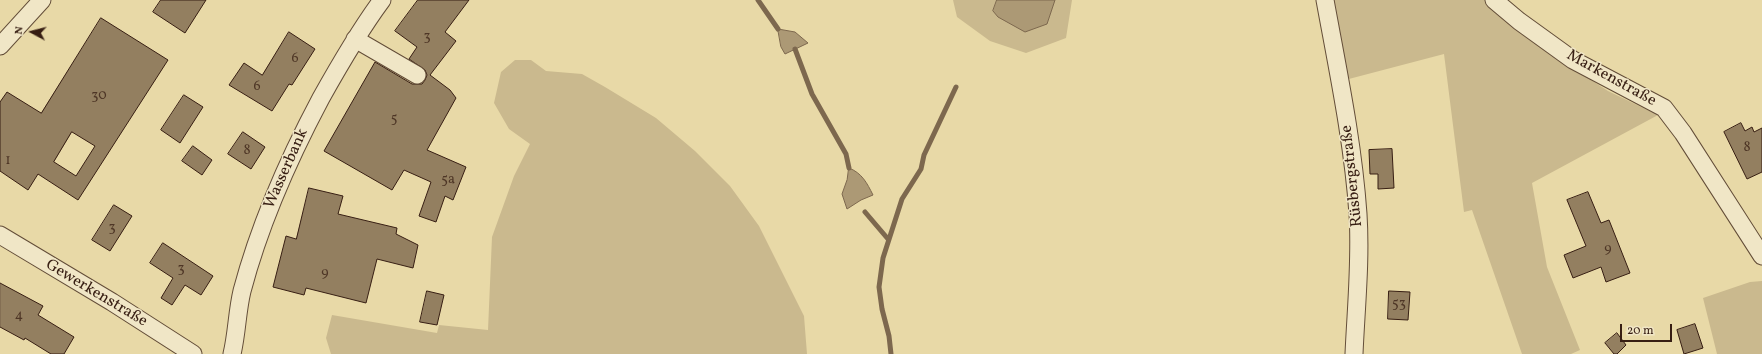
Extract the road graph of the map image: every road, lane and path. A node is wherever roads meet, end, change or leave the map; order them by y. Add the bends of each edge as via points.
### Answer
1 (42, 0) edge
2 (382, 0) edge
3 (1325, 0) edge
4 (1494, 0) edge
5 (355, 39) junction
6 (0, 46) edge
7 (417, 75) dead end
8 (0, 235) edge
9 (1762, 256) edge
10 (192, 354) edge
11 (232, 354) edge
12 (1354, 354) edge

1 - 6 street
2 - 5 street, Wasserbank
3 - 12 street, Rüsbergstraße via 1346,114 1358,214
4 - 9 street, Markenstraße via 1573,60 1664,108 1683,133
5 - 7 street
5 - 11 street, Wasserbank via 294,148 270,206 242,293
8 - 10 street, Gewerkenstraße via 112,302

